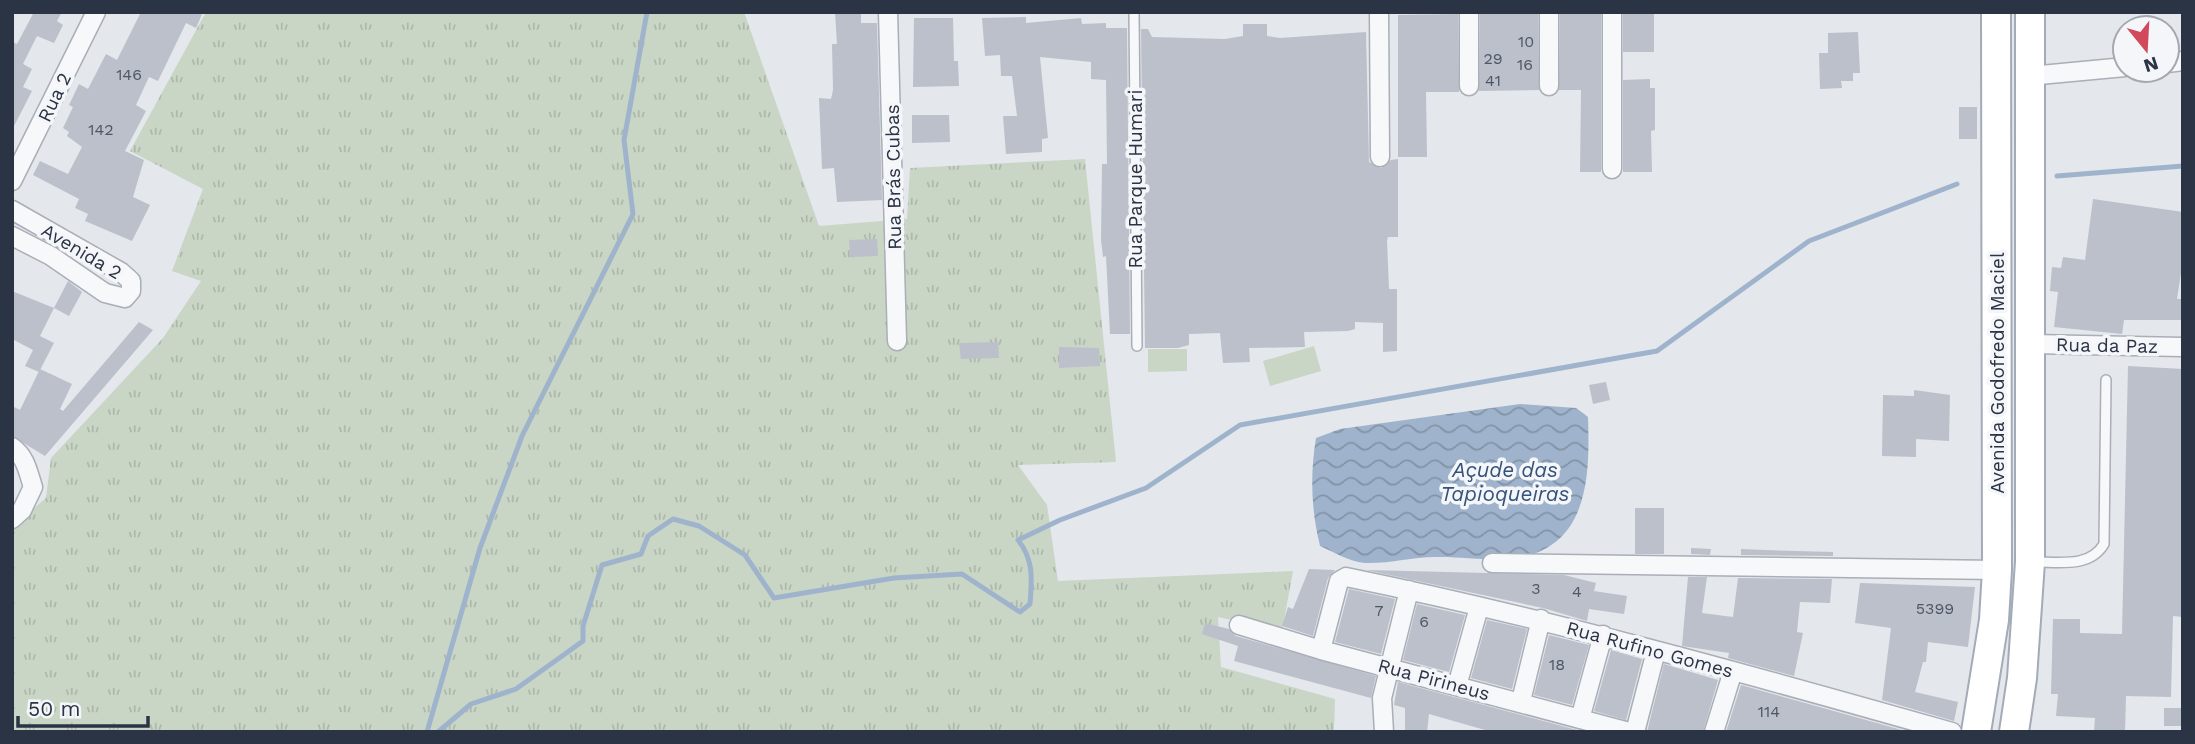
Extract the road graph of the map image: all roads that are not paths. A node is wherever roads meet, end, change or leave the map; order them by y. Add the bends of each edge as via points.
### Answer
1 (96, 12) edge
2 (888, 12) edge
3 (1134, 12) edge
4 (1379, 12) edge
5 (1469, 12) edge
6 (1549, 12) edge
7 (1612, 12) edge
8 (1996, 12) edge
9 (2030, 12) edge
10 (2111, 68) edge
11 (2030, 76) junction
12 (1469, 86) dead end
13 (1549, 86) dead end
14 (1380, 157) dead end
15 (1612, 169) dead end
16 (12, 181) edge
17 (12, 210) edge
18 (12, 236) edge
19 (897, 341) dead end
20 (2032, 344) junction
21 (1137, 346) dead end
22 (2183, 347) edge
23 (2106, 380) dead end
24 (12, 447) edge
25 (12, 519) edge
26 (2030, 562) junction
27 (1492, 563) dead end
28 (1997, 570) junction
29 (1409, 590) junction
30 (1479, 607) junction
31 (1541, 619) junction
32 (1239, 625) dead end
33 (1603, 635) junction
34 (1321, 650) junction
35 (1656, 651) junction
36 (1388, 666) junction
37 (1733, 671) junction
38 (1457, 686) junction
39 (1521, 701) junction
40 (1580, 719) junction
41 (1384, 732) edge
42 (1629, 732) edge
43 (1635, 732) edge
44 (1714, 732) edge
45 (1952, 732) edge
46 (1976, 732) edge
47 (2014, 732) edge

1 - 16 street, Rua 2
2 - 19 street, Rua Brás Cubas
3 - 21 lane, Rua Parque Humari
4 - 14 street
5 - 12 street
6 - 13 street
7 - 15 street
8 - 28 main road, Avenida Godofredo Maciel
9 - 11 main road, Avenida Godofredo Maciel
10 - 11 street
11 - 20 main road, Avenida Godofredo Maciel
17 - 18 street, Avenida 2 via 121,272 131,281 131,291 125,298 105,293
20 - 22 street, Rua da Paz
20 - 26 main road, Avenida Godofredo Maciel
23 - 26 lane via 2104,544 2089,559
24 - 25 street via 26,463 33,487
26 - 47 main road, Avenida Godofredo Maciel
27 - 28 street
28 - 46 main road, Avenida Godofredo Maciel
29 - 30 street, Rua Rufino Gomes
29 - 34 street, Rua Rufino Gomes via 1346,577 1339,581
29 - 36 street
30 - 31 street, Rua Rufino Gomes
30 - 38 street
31 - 33 street, Rua Rufino Gomes
31 - 39 street
32 - 34 street, Rua Pirineus
33 - 35 street, Rua Rufino Gomes
33 - 40 street
34 - 36 street, Rua Pirineus
35 - 37 street, Rua Rufino Gomes
35 - 43 street
36 - 38 street, Rua Pirineus
36 - 41 street via 1382,698
37 - 44 street
37 - 45 street, Rua Rufino Gomes
38 - 39 street, Rua Pirineus
39 - 40 street, Rua Pirineus
40 - 42 street, Rua Pirineus

